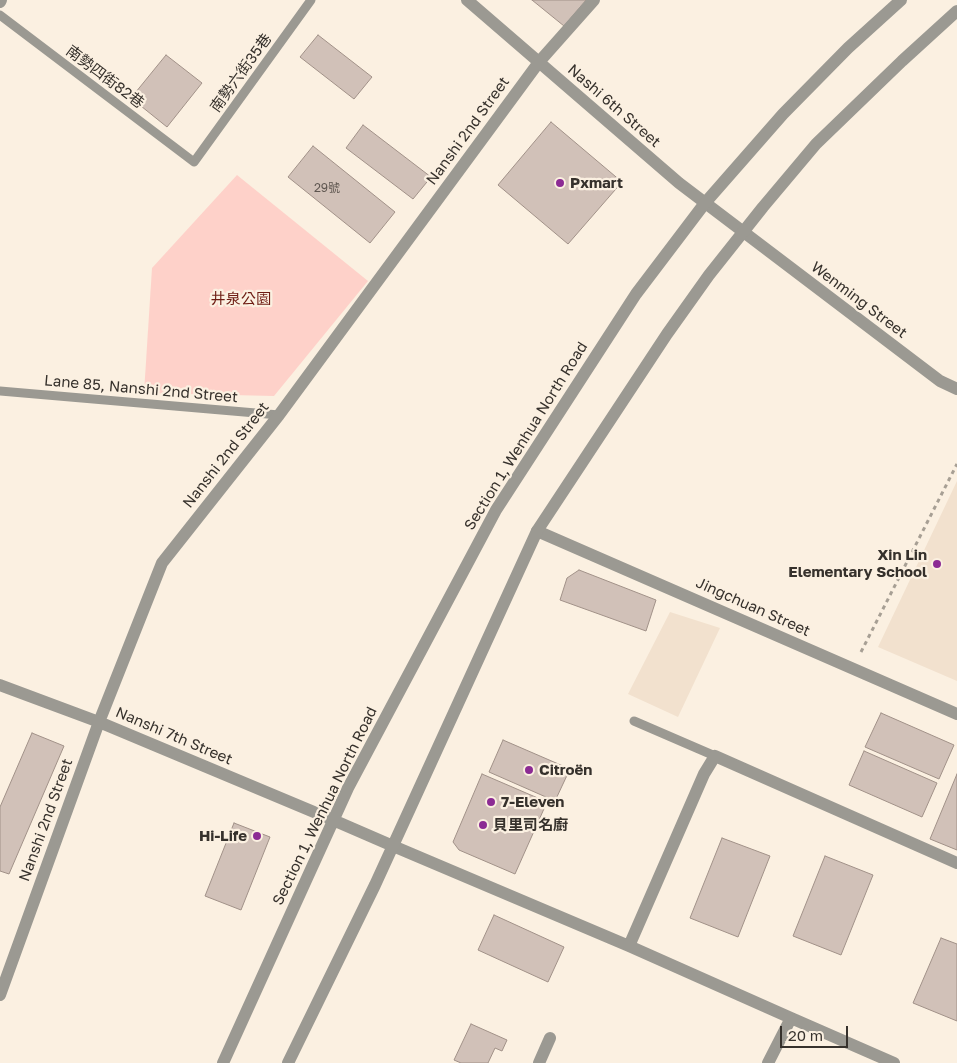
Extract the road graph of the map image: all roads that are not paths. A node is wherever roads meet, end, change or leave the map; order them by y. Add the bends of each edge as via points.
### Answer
1 (311, 0) edge
2 (467, 0) edge
3 (594, 0) edge
4 (901, 0) edge
5 (957, 11) edge
6 (0, 15) edge
7 (539, 62) junction
8 (194, 162) joint
9 (705, 203) junction
10 (743, 233) junction
11 (957, 389) edge
12 (0, 391) edge
13 (279, 415) junction
14 (537, 531) junction
15 (0, 685) edge
16 (957, 714) edge
17 (634, 721) dead end
18 (99, 722) junction
19 (715, 756) junction
20 (333, 820) junction
21 (393, 846) junction
22 (957, 863) edge
23 (629, 946) junction
24 (0, 995) edge
25 (791, 1018) junction
26 (550, 1038) dead end
27 (223, 1063) edge
28 (288, 1063) edge
29 (539, 1063) edge
30 (768, 1063) edge
31 (894, 1063) edge

1 - 8 lane, 南勢六街35巷
2 - 7 street, Nashi 6th Street
3 - 7 street, Nanshi 2nd Street
4 - 9 street, Section 1, Wenhua North Road via 782,114
5 - 10 street via 816,144
6 - 8 lane, 南勢四街82巷
7 - 9 street, Nashi 6th Street
7 - 13 street, Nanshi 2nd Street
9 - 10 street, Nashi 6th Street
9 - 20 street, Section 1, Wenhua North Road via 636,294 496,510
10 - 11 street, Wenming Street via 940,381
10 - 14 street via 667,334
12 - 13 lane, Lane 85, Nanshi 2nd Street
13 - 18 street, Nanshi 2nd Street via 162,563
14 - 16 street, Jingchuan Street
14 - 21 street
15 - 18 street, Nanshi 7th Street
17 - 19 lane
18 - 20 street, Nanshi 7th Street
18 - 24 street, Nanshi 2nd Street
19 - 22 street
19 - 23 street via 704,774
20 - 21 street, Nanshi 7th Street
20 - 27 street, Section 1, Wenhua North Road
21 - 23 street, Nanshi 7th Street
21 - 28 street
23 - 25 street, Nanshi 7th Street
25 - 30 street
25 - 31 street, Nanshi 7th Street
26 - 29 street

